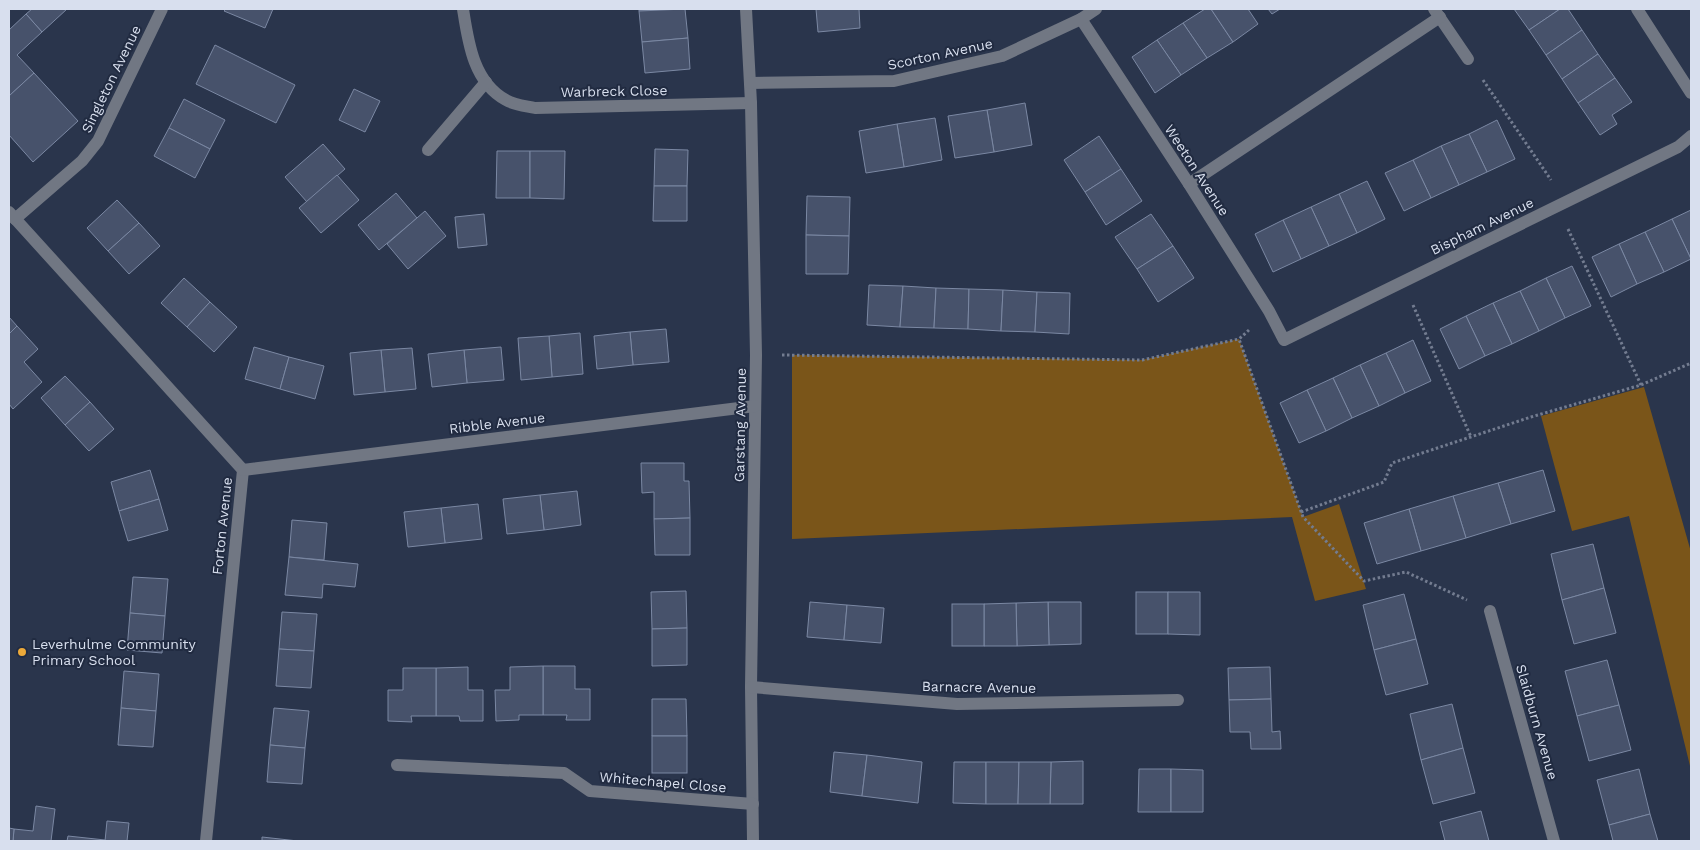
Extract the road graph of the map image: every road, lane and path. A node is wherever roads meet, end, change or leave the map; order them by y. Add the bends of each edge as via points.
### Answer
1 (162, 9) edge
2 (463, 9) edge
3 (746, 9) edge
4 (1096, 9) edge
5 (1637, 9) edge
6 (1437, 13) edge
7 (1081, 19) junction
8 (1468, 59) joint
9 (486, 82) junction
10 (750, 83) junction
11 (1691, 93) edge
12 (751, 103) junction
13 (1691, 136) edge
14 (428, 150) dead end
15 (1189, 184) junction
16 (1561, 204) junction
17 (12, 216) edge
18 (1403, 282) junction
19 (1268, 312) junction
20 (1239, 339) junction
21 (1284, 340) joint
22 (756, 355) junction
23 (1691, 363) edge
24 (1641, 385) junction
25 (755, 406) junction
26 (1471, 437) junction
27 (243, 470) junction
28 (1301, 512) junction
29 (1490, 611) joint
30 (751, 687) junction
31 (1178, 700) dead end
32 (397, 765) dead end
33 (753, 804) junction
34 (206, 841) edge
35 (753, 841) edge
36 (1554, 841) edge

1 - 17 street, Singleton Avenue via 98,141 82,161
2 - 9 street, Warbreck Close via 469,50
3 - 10 street, Garstang Avenue
4 - 7 street, Scorton Avenue
5 - 11 street
6 - 8 street
6 - 15 street
7 - 10 street, Scorton Avenue via 1002,56 894,81
7 - 15 street, Weeton Avenue
8 - 16 path
9 - 12 street, Warbreck Close via 506,100 536,108
9 - 14 street
10 - 12 street, Garstang Avenue
12 - 22 street, Garstang Avenue
13 - 16 street, Bispham Avenue via 1678,147
15 - 19 street, Weeton Avenue
16 - 18 street, Bispham Avenue
16 - 24 path
17 - 27 street, Forton Avenue
18 - 21 street, Bispham Avenue
18 - 26 path
19 - 20 path
19 - 21 street, Weeton Avenue
20 - 22 path via 1142,360
20 - 28 path
22 - 25 street, Garstang Avenue
23 - 24 path
24 - 26 path
25 - 27 street, Ribble Avenue
25 - 30 street, Garstang Avenue
26 - 28 path via 1392,463 1384,482
27 - 34 street, Forton Avenue
28 - 29 path via 1364,581 1406,572
29 - 36 street, Slaidburn Avenue
30 - 31 street, Barnacre Avenue via 957,704
30 - 33 street, Garstang Avenue
32 - 33 street, Whitechapel Close via 564,773 590,791
33 - 35 street, Garstang Avenue

